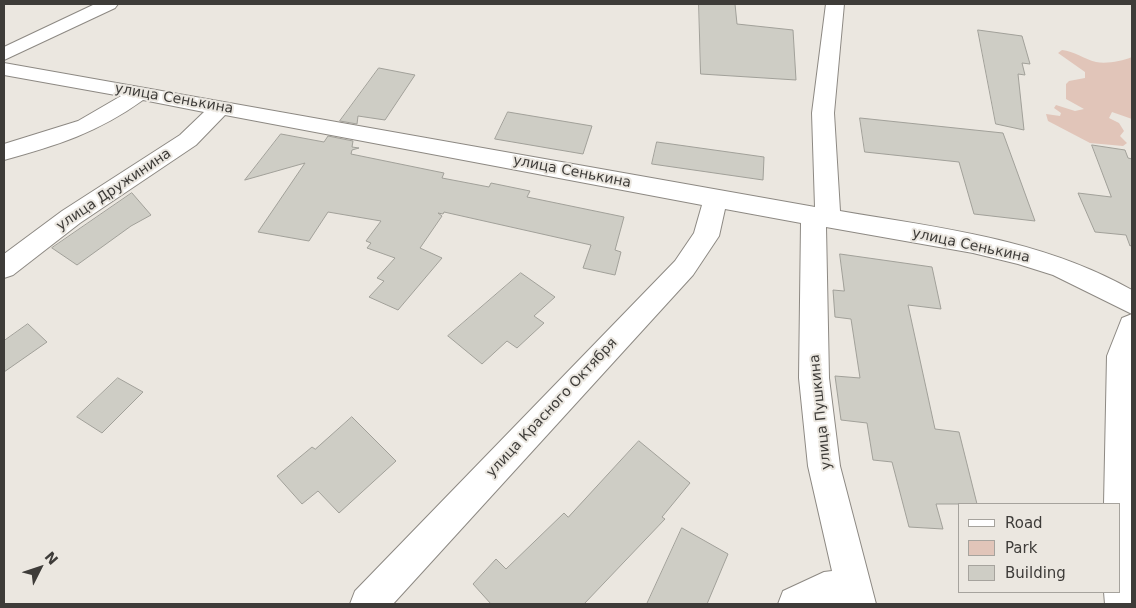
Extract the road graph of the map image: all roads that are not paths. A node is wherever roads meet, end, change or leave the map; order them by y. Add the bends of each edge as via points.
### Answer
1 (109, 4) edge
2 (835, 4) edge
3 (4, 54) edge
4 (4, 69) edge
5 (140, 93) junction
6 (221, 107) junction
7 (4, 152) edge
8 (716, 199) junction
9 (820, 218) junction
10 (4, 268) edge
11 (1132, 304) edge
12 (1132, 326) edge
13 (1121, 503) edge
14 (1121, 583) edge
15 (856, 595) edge
16 (368, 604) edge
17 (796, 604) edge
18 (1123, 604) edge

1 - 3 street
2 - 9 street, улица Пушкина via 823,113
4 - 5 street, улица Сенькина
5 - 6 street, улица Сенькина
5 - 7 street via 102,117 50,139
6 - 8 street, улица Сенькина
6 - 10 street, улица Дружинина via 188,140 71,217
8 - 9 street, улица Сенькина
8 - 16 street, улица Красного Октября via 706,236 684,268
9 - 11 street, улица Сенькина via 973,243 1019,254 1062,268
9 - 15 street, улица Пушкина via 814,378 824,466
12 - 13 street via 1122,356
14 - 18 street
15 - 17 street via 824,590

